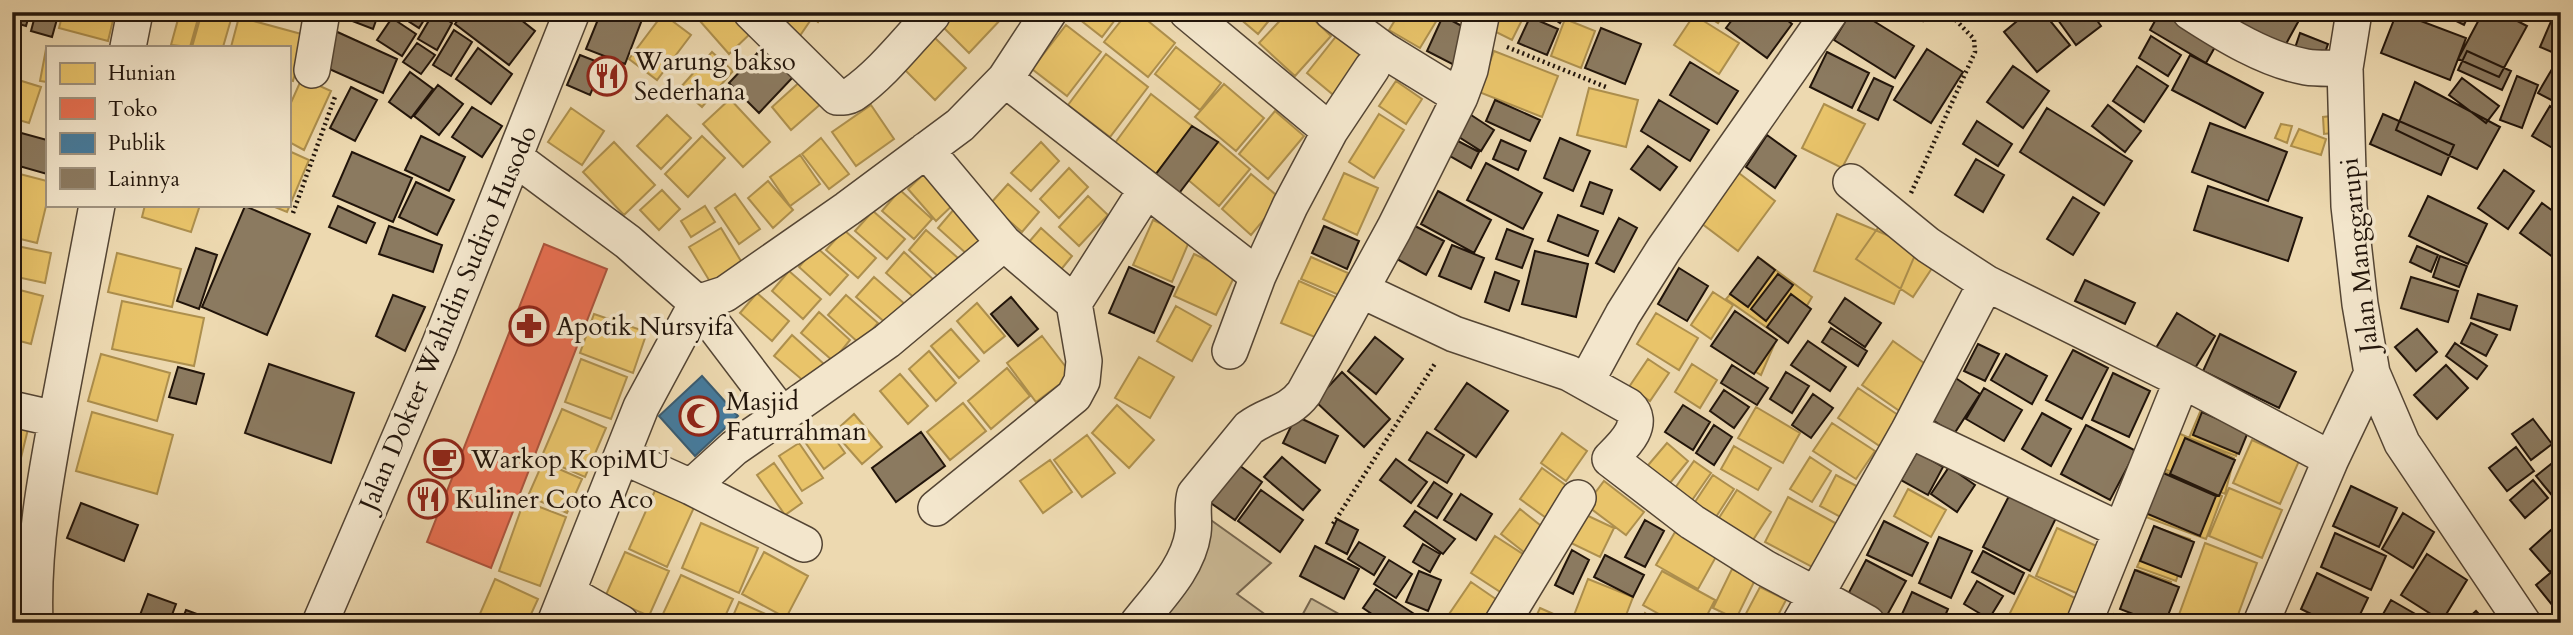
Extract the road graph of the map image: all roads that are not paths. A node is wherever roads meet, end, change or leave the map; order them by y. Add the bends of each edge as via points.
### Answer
1 (135, 12) edge
2 (322, 12) edge
3 (572, 12) edge
4 (751, 12) edge
5 (1049, 12) edge
6 (1187, 12) edge
7 (1332, 12) edge
8 (1830, 12) edge
9 (2190, 12) edge
10 (2354, 12) edge
11 (932, 15) dead end
12 (1479, 24) edge
13 (1372, 39) edge
14 (128, 46) edge
15 (2345, 68) junction
16 (312, 70) road end
17 (1005, 79) junction
18 (1460, 97) junction
19 (1330, 131) junction
20 (926, 150) junction
21 (515, 158) junction
22 (1851, 182) dead end
23 (1146, 190) junction
24 (97, 206) edge
25 (1004, 243) junction
26 (1258, 276) junction
27 (1986, 283) junction
28 (1361, 290) junction
29 (697, 303) junction
30 (1074, 303) junction
31 (1230, 351) dead end
32 (2372, 373) junction
33 (1579, 378) junction
34 (2182, 380) junction
35 (12, 409) edge
36 (782, 415) junction
37 (56, 419) junction
38 (1909, 430) junction
39 (622, 456) junction
40 (2331, 459) junction
41 (691, 486) junction
42 (1578, 498) dead end
43 (936, 508) dead end
44 (2120, 530) junction
45 (804, 544) dead end
46 (561, 608) edge
47 (1808, 609) edge
48 (35, 623) edge
49 (320, 623) edge
50 (621, 623) edge
51 (1138, 623) edge
52 (1502, 623) edge
53 (1867, 623) edge
54 (2084, 623) edge
55 (2261, 623) edge
56 (2524, 623) edge

1 - 14 street
2 - 16 street
3 - 21 street, Jalan Dokter Wahidin Sudiro Husodo
4 - 11 street via 838,97 852,95
5 - 17 street
6 - 19 street
7 - 13 street
8 - 33 street
9 - 15 street via 2280,60 2309,68
10 - 15 street, Jalan Manggarupi
12 - 18 street
13 - 18 street
13 - 19 street
15 - 32 street, Jalan Manggarupi via 2350,205
17 - 20 street via 960,125
17 - 23 street
18 - 28 street
19 - 26 street
20 - 25 street
20 - 29 street via 725,294
21 - 29 street via 628,242
21 - 49 street, Jalan Dokter Wahidin Sudiro Husodo
22 - 27 street via 1898,222
23 - 26 street
23 - 30 street
24 - 37 street
25 - 30 street
25 - 36 street via 887,341
26 - 31 street
27 - 34 street
27 - 38 street
28 - 33 street via 1454,334
28 - 51 street via 1295,405 1249,428 1195,494 1187,555
29 - 36 street
29 - 39 street via 641,407
30 - 43 street via 1084,361 1083,381 1074,396
32 - 40 street
32 - 56 street, Jalan Manggarupi via 2402,443
33 - 47 street via 1634,412 1635,426 1627,443 1610,459 1692,522 1765,568
34 - 40 street
34 - 44 street
35 - 37 street
36 - 41 street via 734,448
37 - 48 street via 36,540
38 - 44 street
38 - 47 street
39 - 41 street
39 - 46 street
40 - 55 street
41 - 45 street
42 - 52 street
44 - 54 street
46 - 50 street
47 - 53 street

